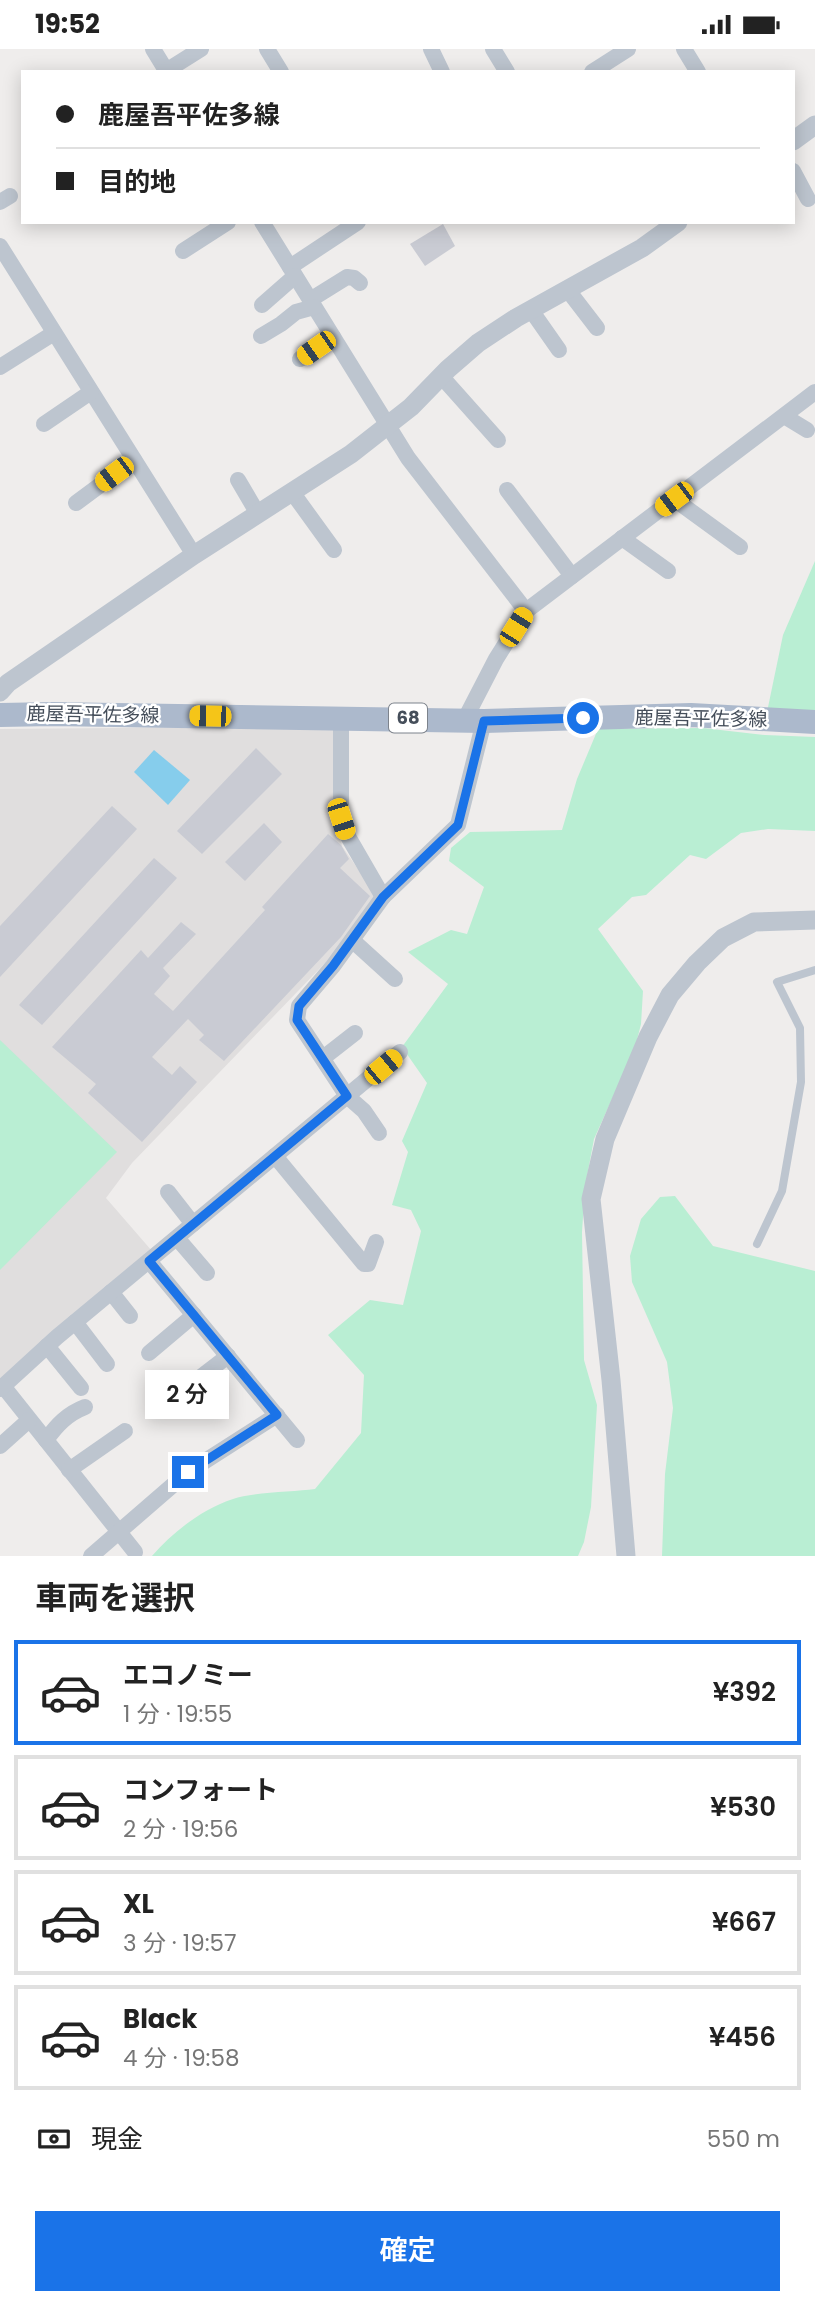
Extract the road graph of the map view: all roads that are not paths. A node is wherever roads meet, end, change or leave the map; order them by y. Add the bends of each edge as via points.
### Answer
1 (153, 49) edge
2 (201, 49) edge
3 (267, 49) edge
4 (431, 49) edge
5 (493, 49) edge
6 (628, 49) edge
7 (684, 49) edge
8 (166, 70) edge
9 (169, 70) edge
10 (280, 70) edge
11 (441, 70) edge
12 (506, 70) edge
13 (595, 70) edge
14 (697, 70) edge
15 (815, 125) edge
16 (795, 140) edge
17 (795, 175) edge
18 (807, 199) dead end
19 (225, 224) edge
20 (263, 224) edge
21 (355, 224) edge
22 (675, 224) edge
23 (0, 246) edge
24 (183, 250) dead end
25 (293, 271) junction
26 (360, 283) dead end
27 (567, 289) junction
28 (312, 304) junction
29 (262, 305) dead end
30 (531, 310) junction
31 (597, 328) dead end
32 (54, 333) junction
33 (261, 336) dead end
34 (333, 337) junction
35 (559, 350) dead end
36 (300, 359) dead end
37 (0, 367) edge
38 (441, 376) junction
39 (92, 392) junction
40 (815, 393) edge
41 (784, 416) junction
42 (44, 423) dead end
43 (387, 426) junction
44 (807, 430) dead end
45 (498, 440) dead end
46 (134, 460) junction
47 (238, 480) dead end
48 (507, 490) dead end
49 (292, 492) junction
50 (674, 499) junction
51 (76, 503) dead end
52 (258, 514) junction
53 (622, 538) junction
54 (740, 547) dead end
55 (334, 550) dead end
56 (194, 555) junction
57 (668, 571) dead end
58 (572, 576) junction
59 (526, 611) junction
60 (3, 681) edge
61 (0, 715) edge
62 (341, 717) junction
63 (474, 720) junction
64 (815, 722) edge
65 (383, 897) junction
66 (815, 920) edge
67 (352, 940) junction
68 (815, 970) edge
69 (395, 979) dead end
70 (355, 1033) dead end
71 (400, 1052) dead end
72 (323, 1058) junction
73 (347, 1096) junction
74 (379, 1133) dead end
75 (275, 1156) junction
76 (168, 1192) dead end
77 (194, 1224) junction
78 (177, 1238) junction
79 (376, 1243) dead end
80 (757, 1244) dead end
81 (149, 1261) junction
82 (207, 1273) dead end
83 (111, 1292) junction
84 (194, 1315) junction
85 (130, 1316) dead end
86 (75, 1322) junction
87 (47, 1346) junction
88 (149, 1353) dead end
89 (228, 1356) junction
90 (107, 1364) dead end
91 (1, 1387) edge
92 (81, 1388) dead end
93 (176, 1396) dead end
94 (85, 1408) dead end
95 (277, 1415) junction
96 (29, 1420) junction
97 (125, 1431) dead end
98 (46, 1440) junction
99 (298, 1440) dead end
100 (0, 1446) edge
101 (69, 1470) junction
102 (119, 1532) junction
103 (135, 1552) dead end
104 (91, 1556) edge
105 (626, 1556) edge

1 - 8 street
2 - 9 street
3 - 10 street
4 - 11 street
5 - 12 street
6 - 13 street
7 - 14 street
15 - 16 street
17 - 18 street
19 - 24 street
20 - 25 street
21 - 25 street
22 - 27 street
23 - 32 street
25 - 28 street
25 - 29 street
26 - 28 street via 347,277
27 - 30 street
27 - 31 street
28 - 33 street
28 - 34 street
30 - 35 street
30 - 38 street via 478,343
32 - 37 street
32 - 39 street
34 - 36 street
34 - 43 street
38 - 43 street
38 - 45 street
39 - 42 street
39 - 46 street
40 - 41 street
41 - 44 street
41 - 50 street
43 - 49 street
43 - 59 street
46 - 51 street
46 - 56 street
47 - 52 street
48 - 58 street
49 - 52 street
49 - 55 street
50 - 53 street
50 - 54 street
52 - 56 street
53 - 57 street
53 - 58 street
56 - 60 street
58 - 59 street
59 - 63 street via 496,659
61 - 62 main road, 鹿屋吾平佐多線 / 68
62 - 63 main road, 鹿屋吾平佐多線 / 68
62 - 65 street via 341,819
63 - 64 main road, 鹿屋吾平佐多線 / 68 via 691,715
63 - 65 street via 458,825
65 - 67 street
66 - 105 street via 754,922 723,938 697,963 659,1016 605,1139 591,1199
67 - 69 street
67 - 72 street via 299,1006 297,1020
68 - 80 lane via 777,982 800,1028 801,1082 782,1191
70 - 72 street
71 - 73 street
72 - 73 street
73 - 74 street via 365,1111
73 - 75 street
75 - 77 street
75 - 79 street via 364,1264
76 - 77 street
77 - 78 street
78 - 81 street
78 - 82 street
81 - 83 street
81 - 84 street
83 - 85 street
83 - 86 street
84 - 88 street
84 - 89 street
86 - 87 street
86 - 90 street
87 - 91 street
87 - 92 street
89 - 93 street
89 - 95 street
91 - 96 street
94 - 98 street via 59,1423
95 - 99 street
95 - 102 street via 188,1472
96 - 98 street
96 - 100 street
97 - 101 street
98 - 101 street
101 - 102 street
102 - 103 street
102 - 104 street

